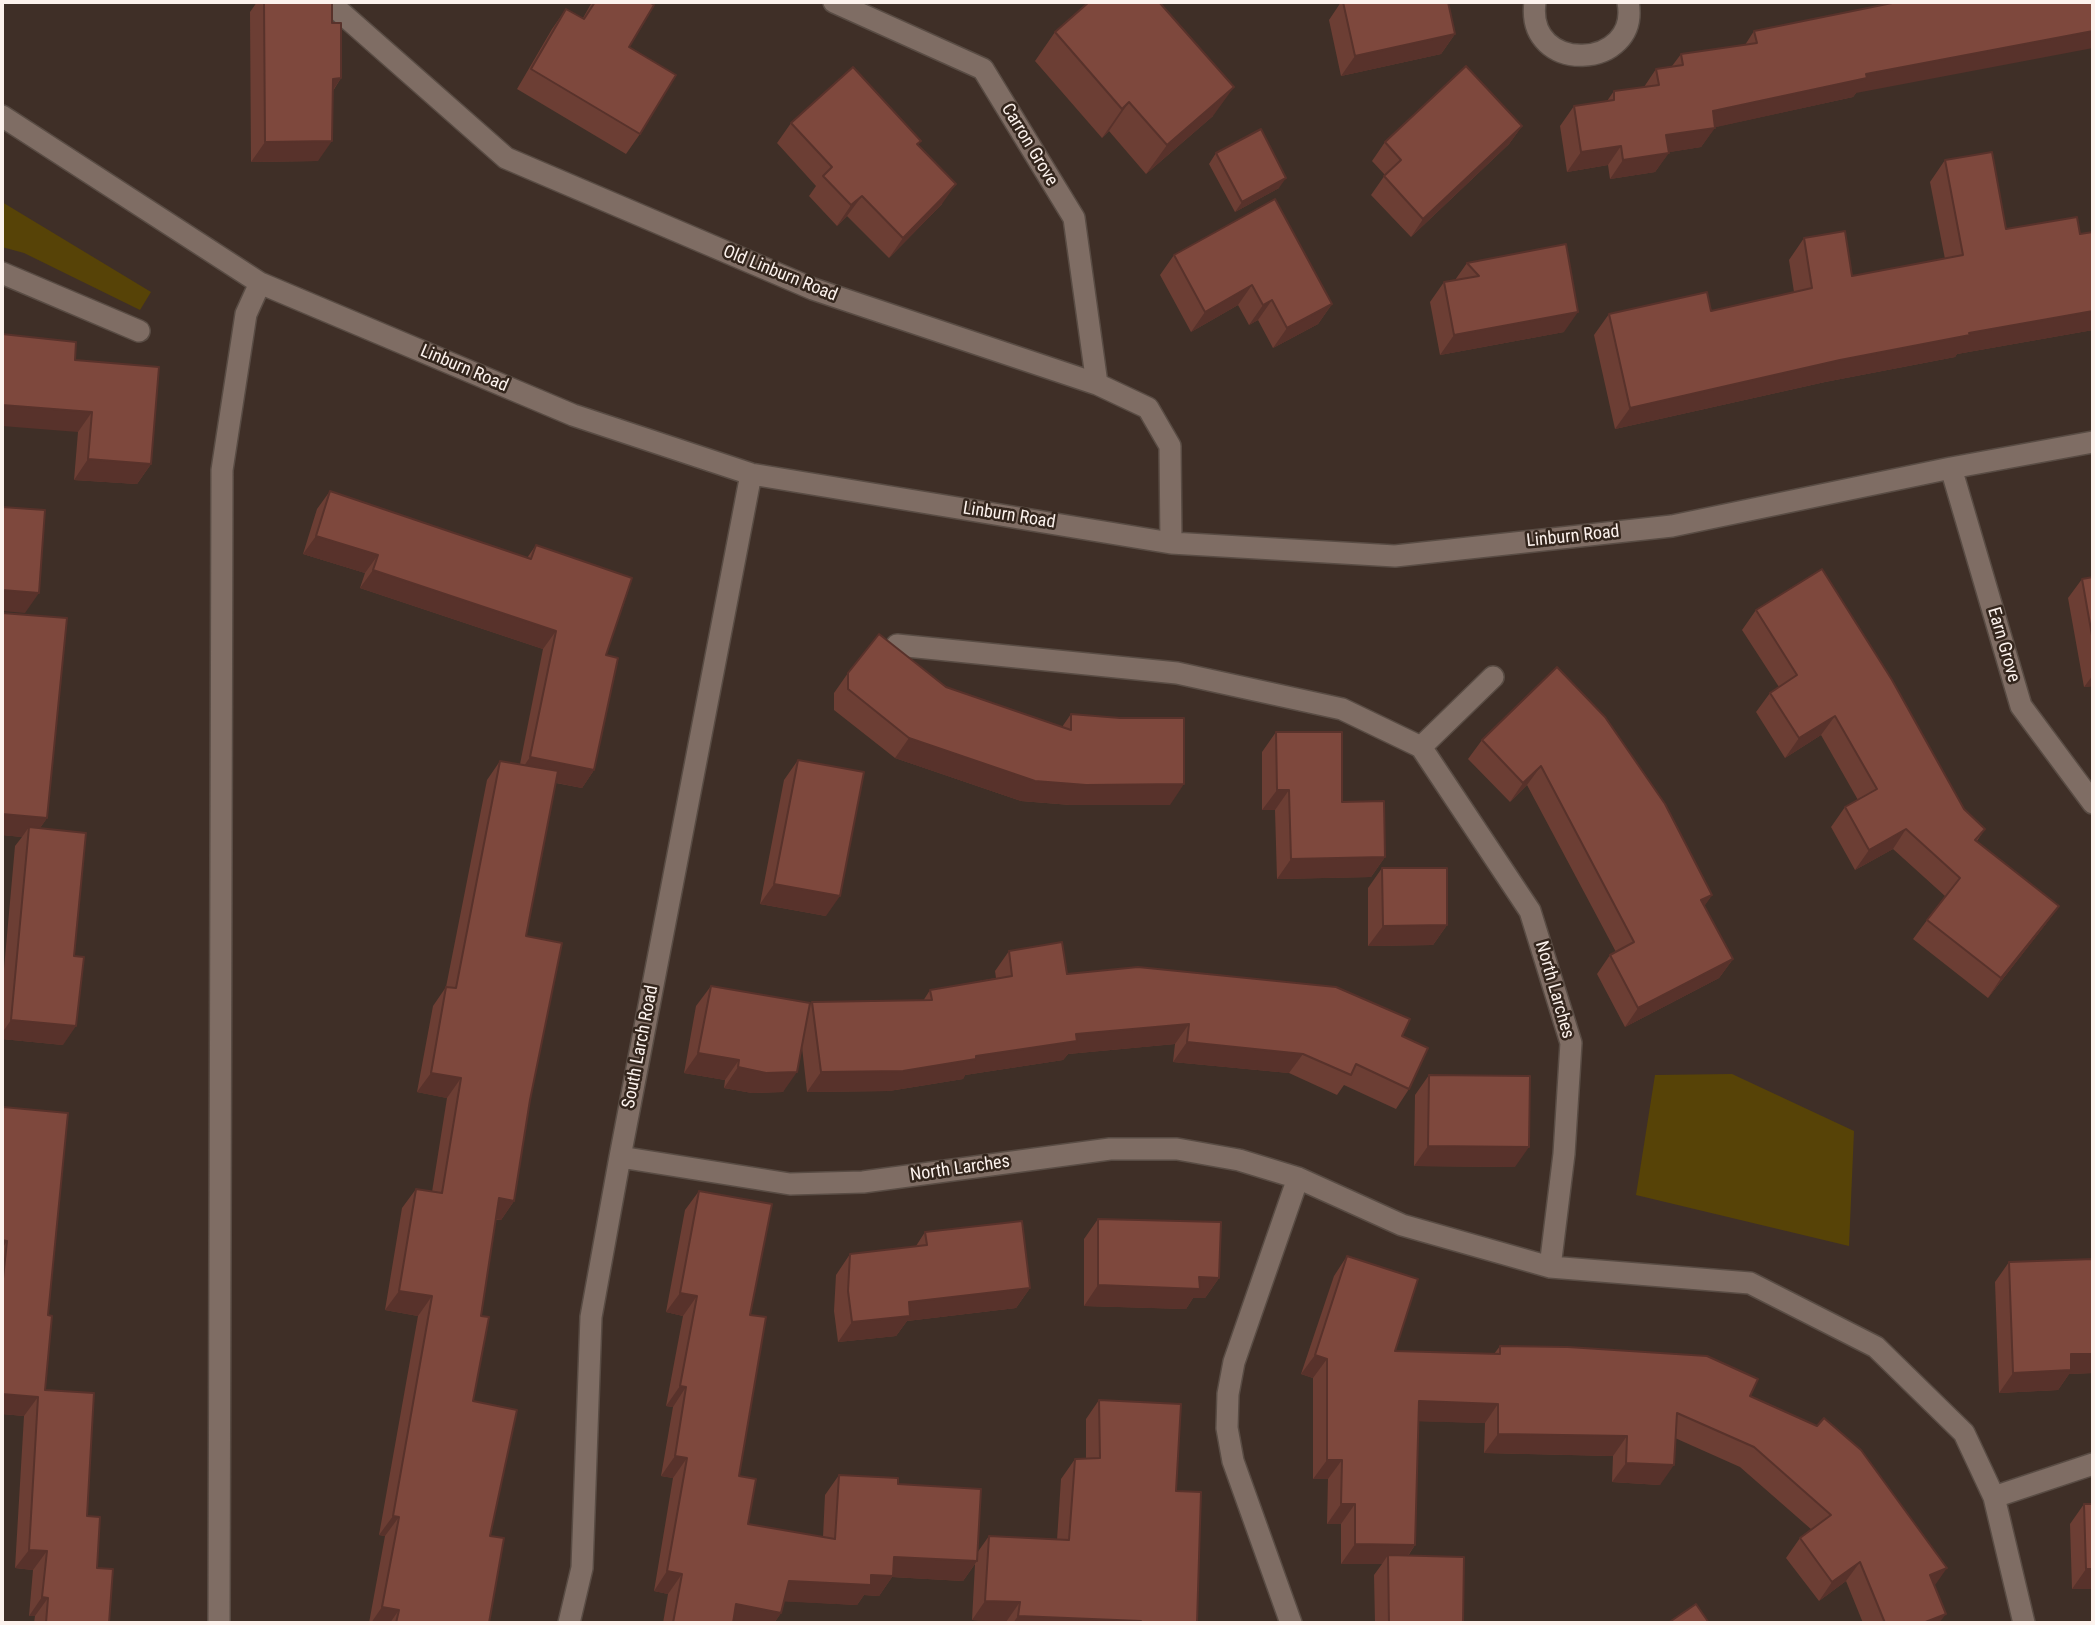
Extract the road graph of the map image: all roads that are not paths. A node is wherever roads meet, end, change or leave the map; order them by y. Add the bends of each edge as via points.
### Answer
1 (329, 2) edge
2 (834, 2) edge
3 (1535, 2) edge
4 (1628, 2) edge
5 (2, 116) edge
6 (2, 273) edge
7 (260, 283) junction
8 (139, 331) dead end
9 (1097, 384) junction
10 (2093, 442) edge
11 (1951, 468) junction
12 (751, 474) junction
13 (1171, 543) junction
14 (897, 645) edge
15 (1493, 677) dead end
16 (1421, 747) junction
17 (2093, 803) edge
18 (620, 1157) junction
19 (1298, 1178) junction
20 (1550, 1267) junction
21 (2093, 1464) edge
22 (1994, 1497) junction
23 (219, 1623) edge
24 (569, 1623) edge
25 (1291, 1623) edge
26 (2024, 1623) edge

1 - 9 street, Old Linburn Road via 506,158 813,289
2 - 9 street, Carron Grove via 983,69 1074,218
3 - 4 street via 1543,37 1554,48 1582,57 1609,48 1620,37 1627,24
5 - 7 street, Linburn Road
6 - 8 street
7 - 12 street, Linburn Road via 573,415
7 - 23 street via 246,314 222,470
9 - 13 street, Old Linburn Road via 1148,408 1170,446
10 - 11 street, Linburn Road
11 - 13 street, Linburn Road via 1672,526 1395,556
11 - 17 street, Earn Grove via 2021,706
12 - 13 street, Linburn Road
12 - 18 street, South Larch Road
14 - 16 street via 1177,673 1342,709
15 - 16 street
16 - 20 street, North Larches via 1530,911 1571,1043
18 - 19 street, North Larches via 790,1184 863,1182 1110,1149 1177,1149 1239,1160
18 - 24 street, South Larch Road via 591,1317 582,1568
19 - 20 street, North Larches via 1402,1225
19 - 25 street via 1234,1362 1227,1428 1233,1461
20 - 22 street, North Larches via 1750,1283 1876,1347 1964,1433
21 - 22 street
22 - 26 street, North Larches

